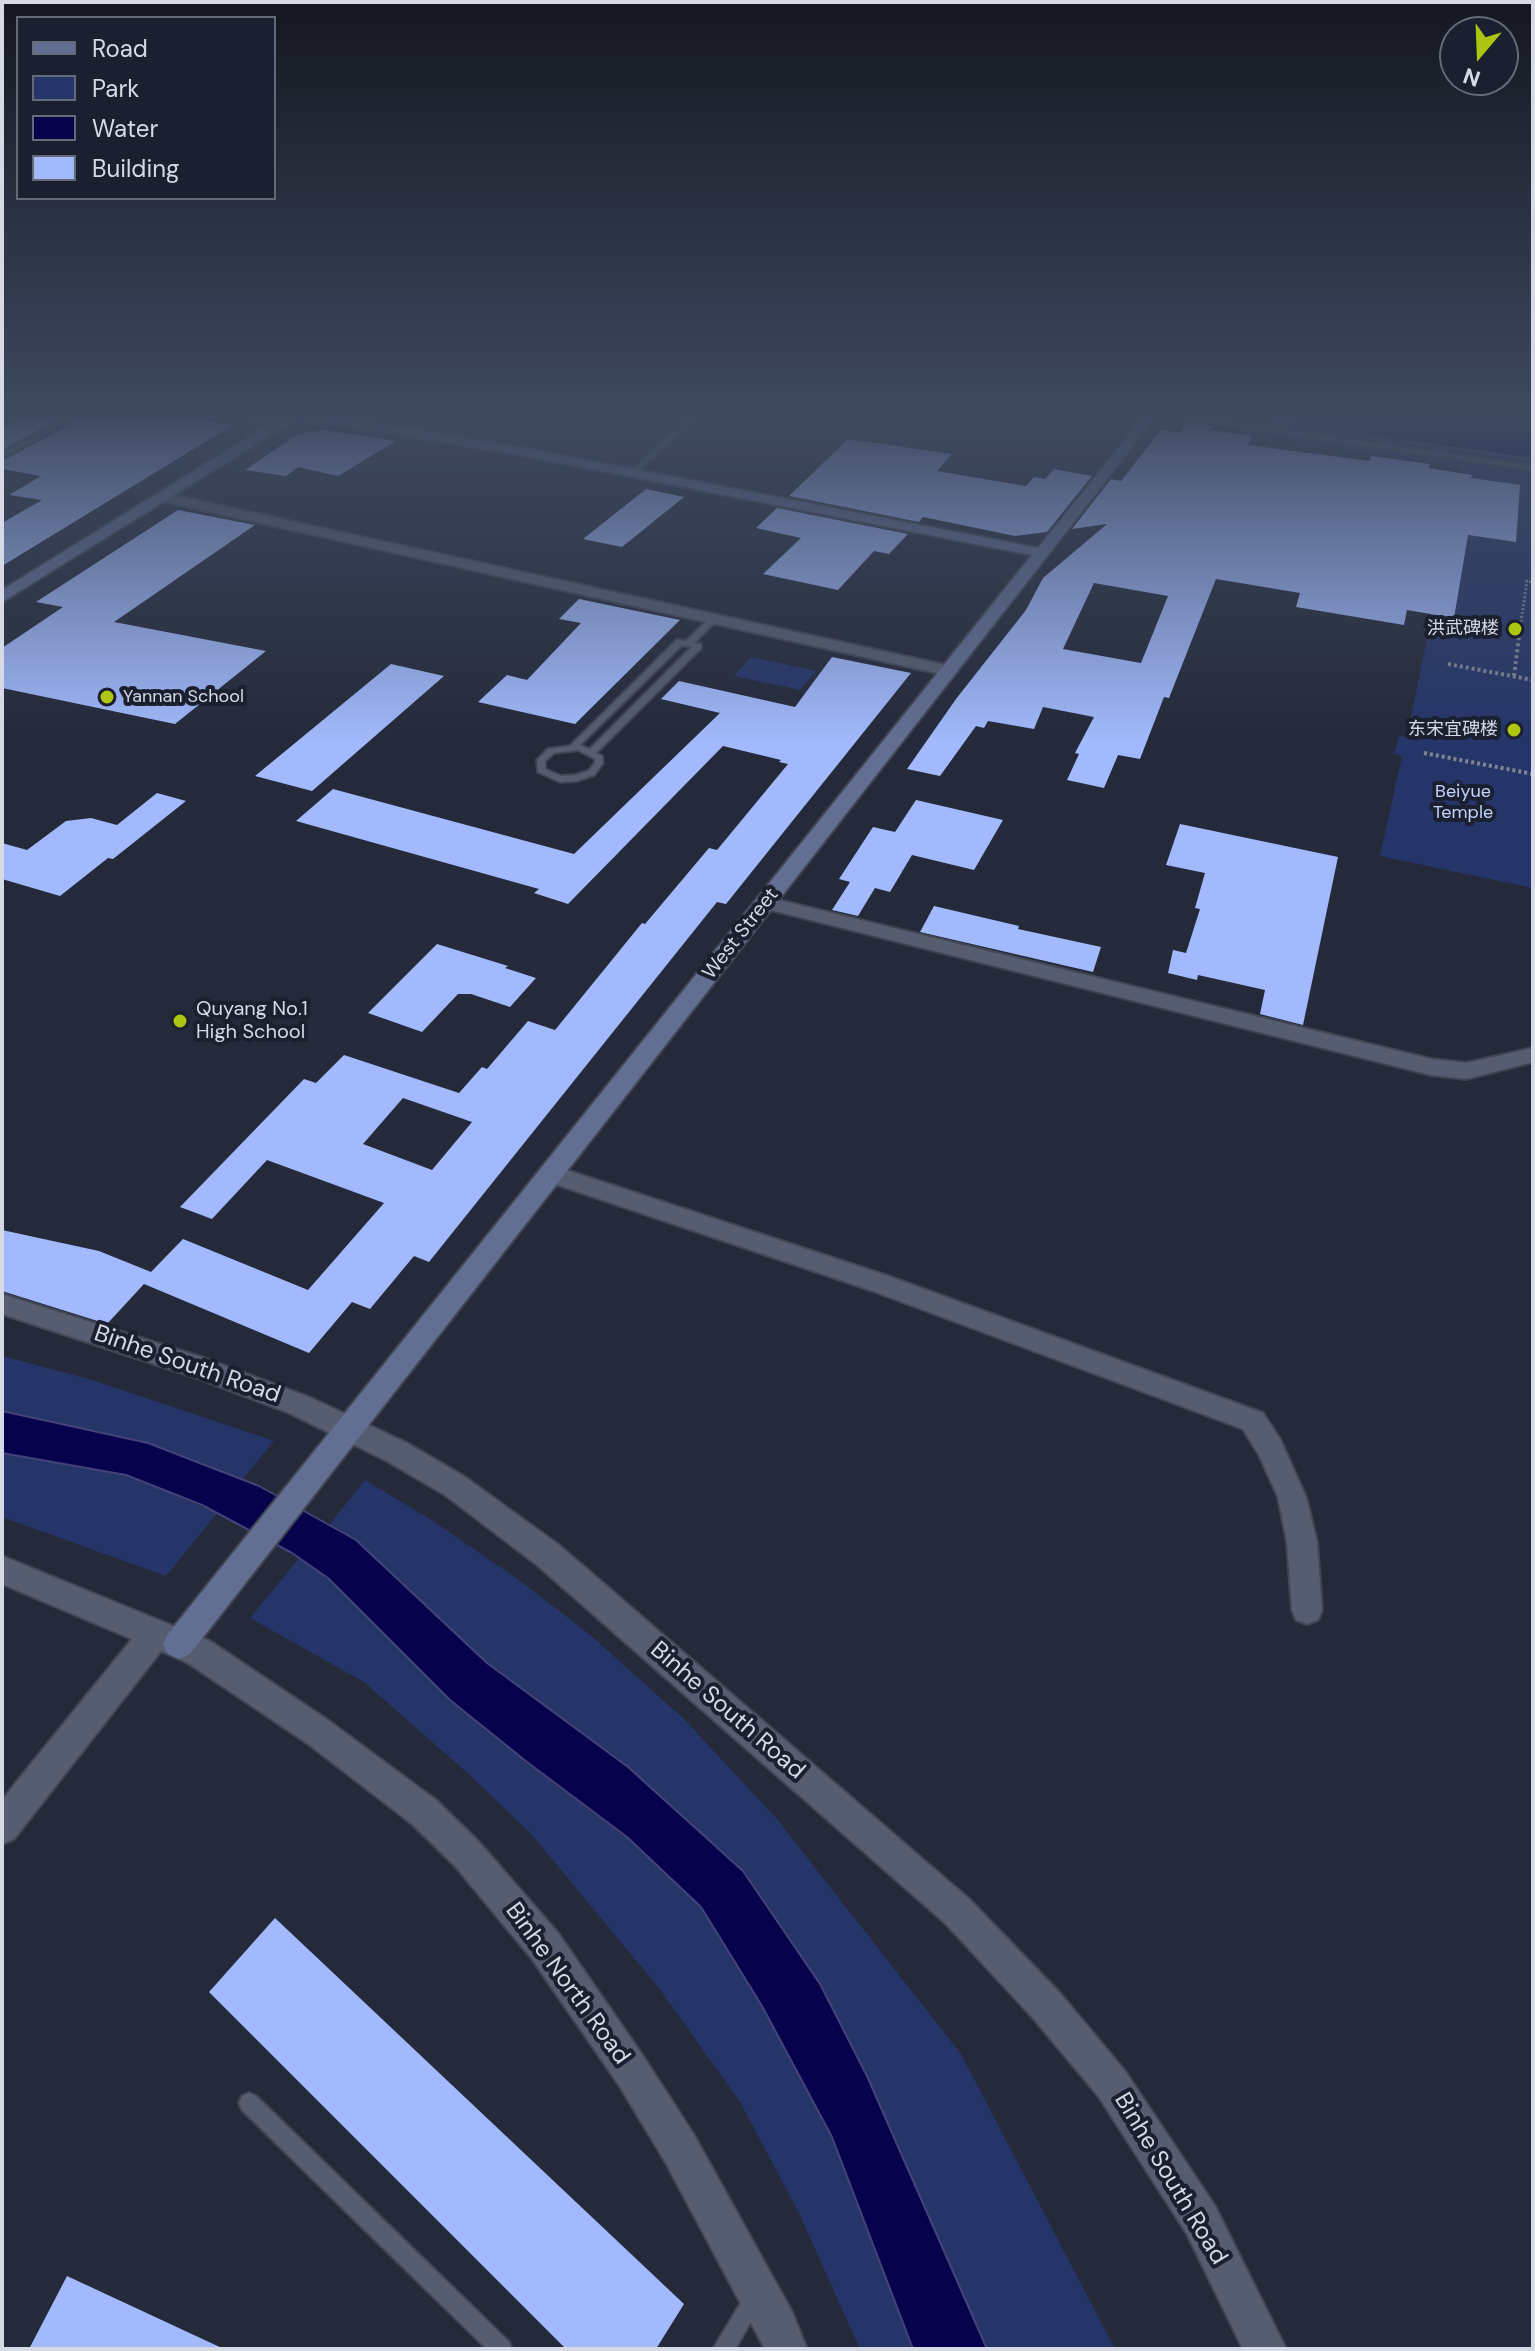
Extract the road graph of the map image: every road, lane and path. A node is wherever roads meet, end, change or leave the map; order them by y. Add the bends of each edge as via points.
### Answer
1 (106, 524) edge
2 (119, 524) edge
3 (284, 524) edge
4 (893, 524) edge
5 (1066, 524) edge
6 (1043, 553) junction
7 (1533, 582) edge
8 (2, 586) edge
9 (2, 597) edge
10 (715, 618) junction
11 (1521, 622) dead end
12 (1519, 637) dead end
13 (688, 644) junction
14 (1448, 664) dead end
15 (950, 671) junction
16 (1514, 676) junction
17 (1533, 680) edge
18 (573, 747) junction
19 (592, 752) junction
20 (1424, 753) dead end
21 (1533, 774) edge
22 (766, 903) junction
23 (1533, 1055) edge
24 (551, 1174) junction
25 (2, 1304) edge
26 (349, 1429) junction
27 (2, 1570) edge
28 (1307, 1610) dead end
29 (168, 1638) junction
30 (2, 1827) edge
31 (249, 2103) dead end
32 (759, 2293) junction
33 (502, 2349) edge
34 (723, 2349) edge
35 (786, 2349) edge
36 (1265, 2349) edge

1 - 8 street
2 - 9 street
3 - 10 street
4 - 6 street
5 - 6 street, West Street
6 - 15 street, West Street
7 - 11 path via 1527,581
10 - 13 lane
10 - 15 street
12 - 16 path
13 - 18 lane via 680,642
13 - 19 lane via 698,646
14 - 16 path
15 - 22 street, West Street
16 - 17 path
18 - 19 lane
18 - 19 lane via 544,755 541,770 560,779 585,776 599,763
20 - 21 path
22 - 23 street via 1431,1067 1466,1071
22 - 24 street, West Street
24 - 26 street, West Street
24 - 28 street via 879,1283 1253,1421 1292,1497
25 - 26 street, Binhe South Road via 204,1369
26 - 29 street, West Street via 204,1611
26 - 36 street, Binhe South Road via 455,1486 548,1555 957,1911 1112,2084 1201,2220
27 - 29 street, Binhe North Road
29 - 30 street
29 - 32 street, Binhe North Road via 199,1652 318,1732 424,1812 467,1854 545,1946 632,2072
31 - 33 lane
32 - 34 lane
32 - 35 street, Binhe North Road

